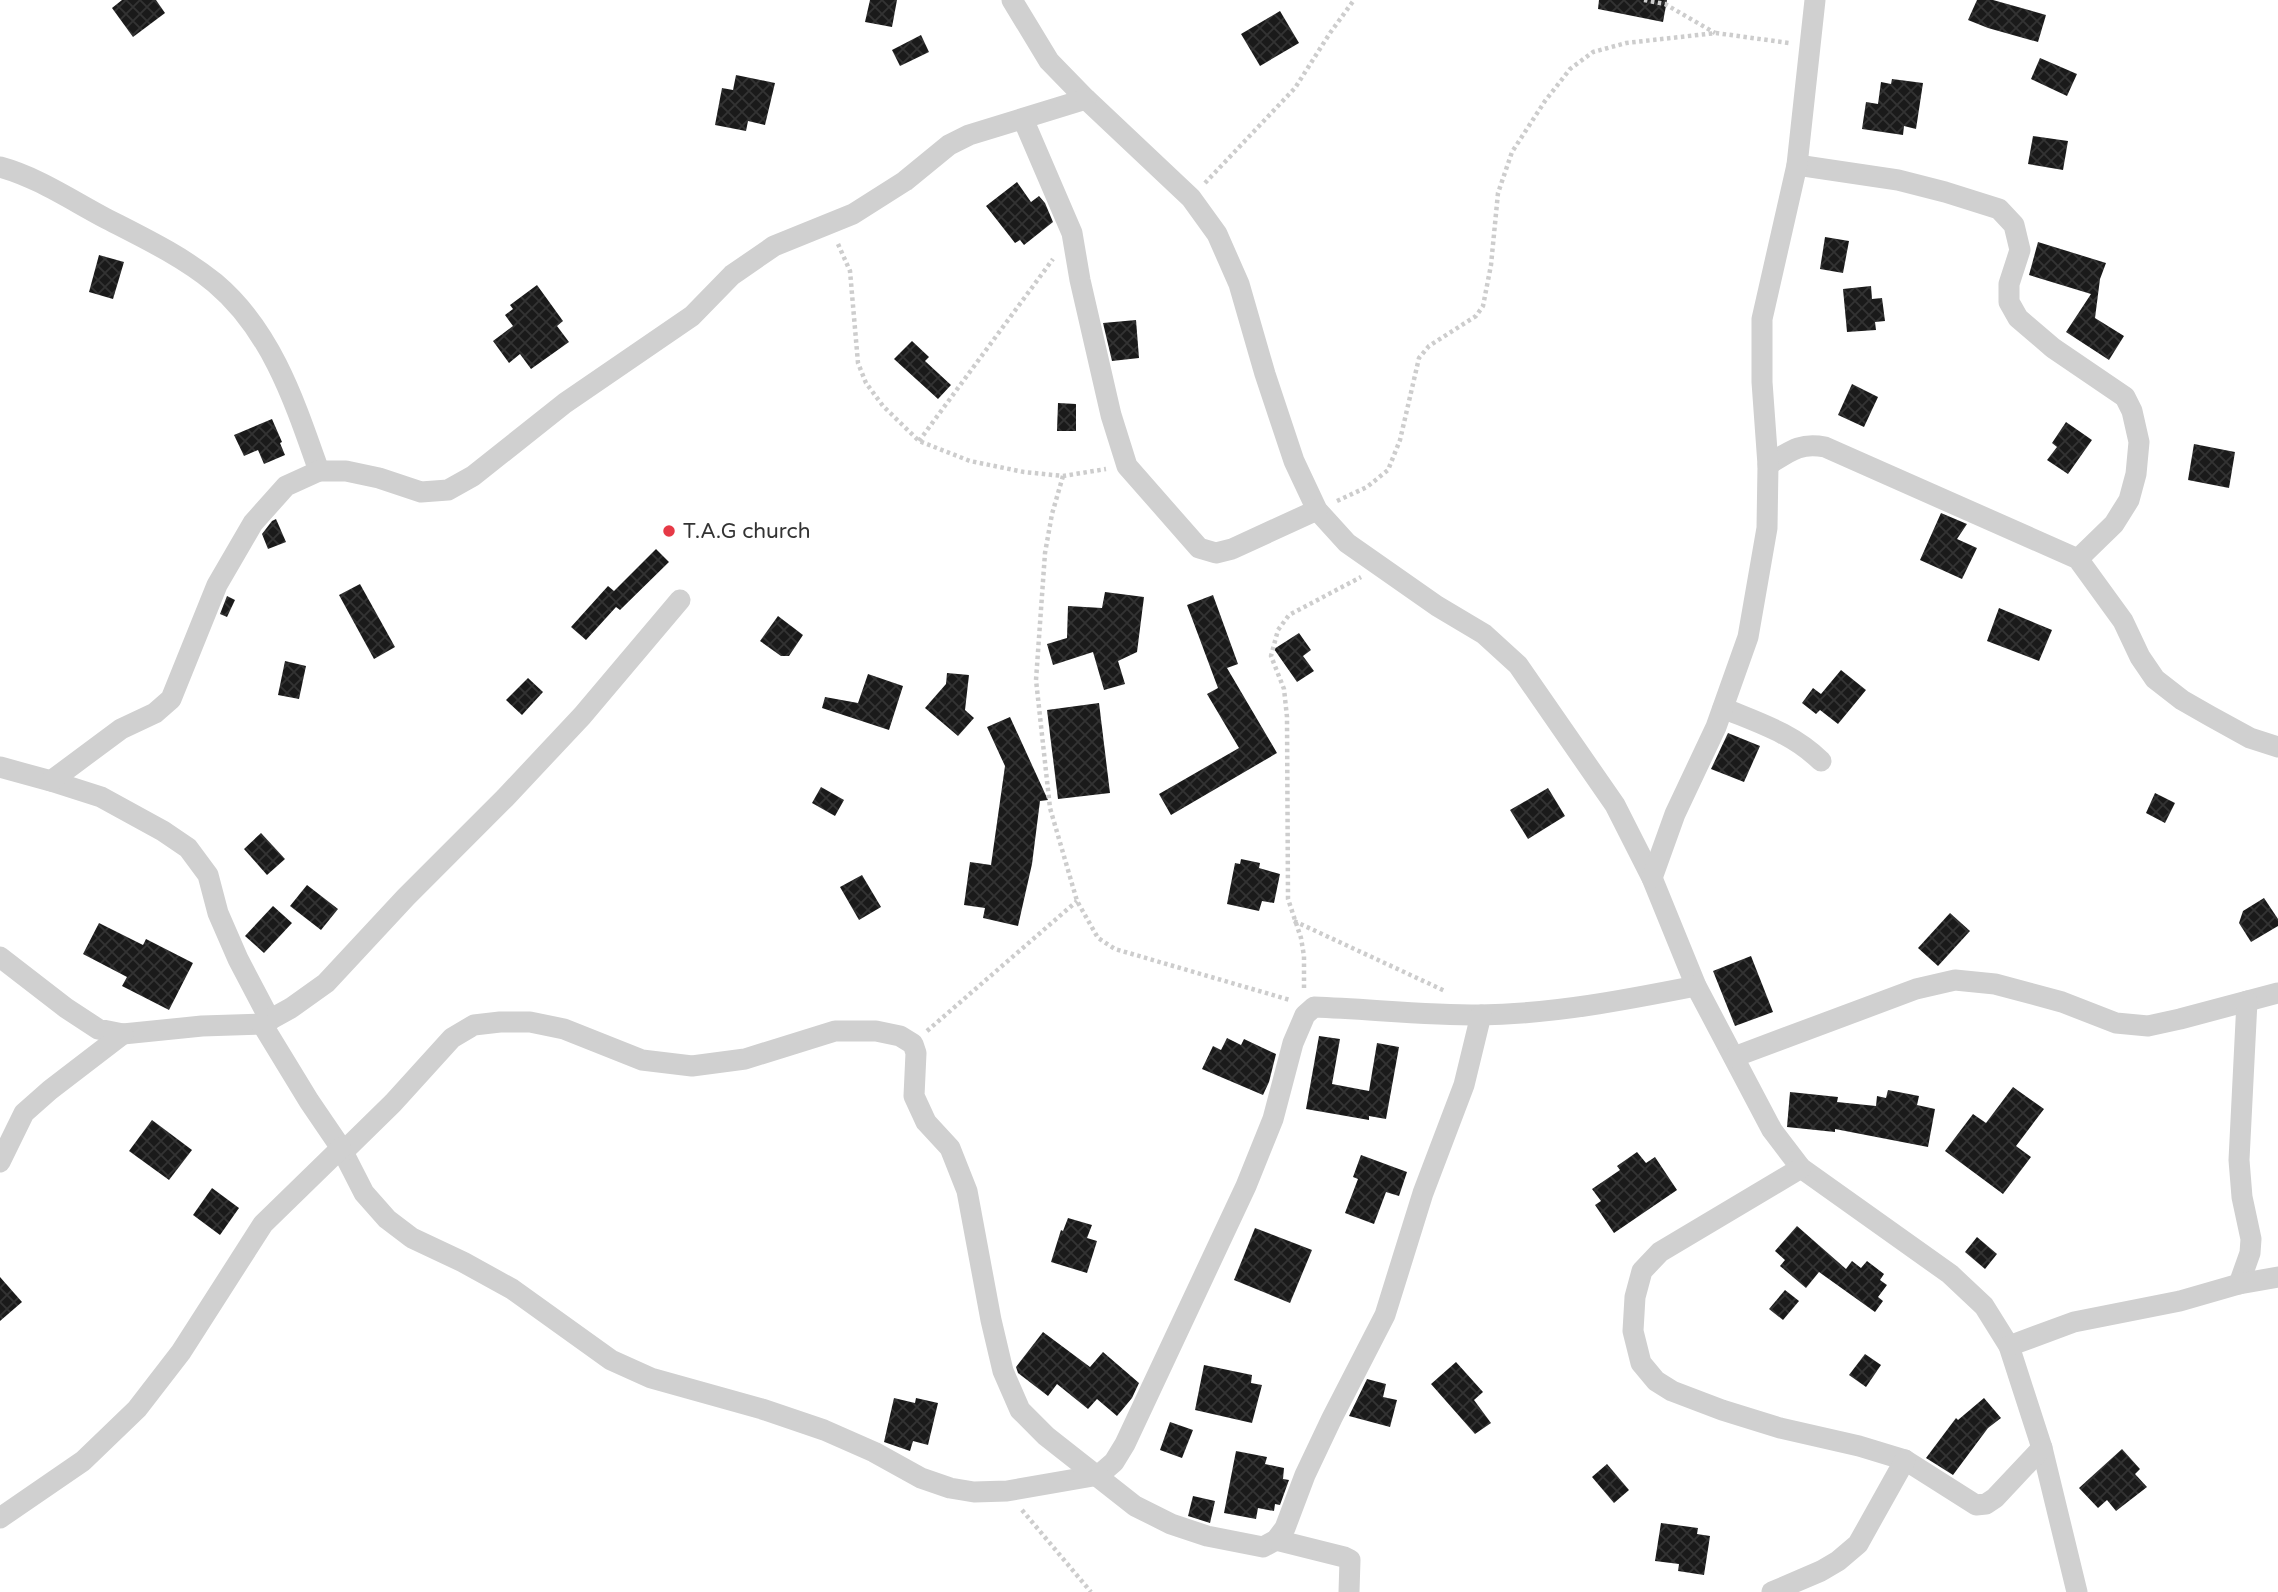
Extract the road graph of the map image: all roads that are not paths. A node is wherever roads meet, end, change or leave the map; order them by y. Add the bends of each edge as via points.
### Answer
1 (1012, 0) edge
2 (1815, 0) edge
3 (1086, 99) junction
4 (1023, 119) junction
5 (1797, 165) junction
6 (0, 167) edge
7 (1768, 465) junction
8 (319, 471) junction
9 (1317, 510) junction
10 (2078, 559) junction
11 (680, 600) dead end
12 (1723, 708) junction
13 (2278, 747) edge
14 (1821, 761) dead end
15 (0, 768) edge
16 (51, 781) junction
17 (1652, 878) junction
18 (0, 957) edge
19 (1696, 986) junction
20 (2278, 993) edge
21 (2247, 1001) junction
22 (1481, 1014) junction
23 (266, 1022) junction
24 (123, 1034) junction
25 (1734, 1057) junction
26 (342, 1150) junction
27 (0, 1162) edge
28 (1801, 1168) junction
29 (2278, 1277) edge
30 (2239, 1284) junction
31 (2009, 1346) junction
32 (2042, 1448) junction
33 (1905, 1460) junction
34 (1099, 1475) junction
35 (0, 1518) edge
36 (1276, 1540) junction
37 (1349, 1592) edge
38 (1772, 1592) edge
39 (2077, 1592) edge

1 - 3 street via 1049,61
2 - 5 street
3 - 4 street
3 - 9 street via 1191,198 1217,234 1239,284 1294,461
4 - 8 street via 959,140 853,214 774,246 732,275 692,316 449,490 421,492 346,471
4 - 9 street via 1072,233 1111,415 1127,466 1199,548 1216,553
5 - 7 street via 1762,319
5 - 10 street via 1945,192 1999,209 2014,225 2020,250 2009,284 2009,302 2018,318 2125,397 2139,442 2129,500 2114,524
6 - 8 street via 175,255 235,302 272,355
7 - 10 street via 1797,447 1825,447
7 - 12 street via 1767,528 1748,637
8 - 16 street via 286,486 253,523 216,584 170,699
9 - 17 street via 1347,543 1484,634 1518,665 1615,805
10 - 13 street via 2123,621 2155,679 2210,716
11 - 23 street via 573,725 326,984
12 - 14 street via 1790,736
12 - 17 street
15 - 16 street
16 - 23 street via 101,797 188,848 208,875 218,913
17 - 19 street
18 - 24 street via 66,1008 98,1028
19 - 22 street via 1591,1006
19 - 25 street
20 - 21 street
21 - 25 street via 2148,1026 2116,1023 1995,984 1955,980 1916,989
21 - 30 street via 2239,1160 2251,1240
22 - 34 street via 1309,1005 1246,1186 1125,1444
22 - 36 street via 1464,1085 1423,1193 1385,1315
23 - 24 street
23 - 26 street
24 - 27 street via 24,1113
25 - 28 street via 1772,1130
26 - 34 street via 364,1193 412,1238 512,1289 611,1360 651,1378 824,1430 950,1489 1007,1491
26 - 34 street via 452,1038 474,1025 530,1022 564,1029 642,1060 692,1066 745,1059 835,1031 876,1031 900,1037 912,1044 916,1053 914,1096 926,1122 950,1148 967,1191 991,1320 1020,1410 1046,1436
26 - 35 street via 263,1224 181,1352 137,1409 83,1461
28 - 31 street via 1950,1274 1984,1306
28 - 33 street via 1660,1252 1642,1271 1633,1331 1641,1363 1672,1391 1721,1410
29 - 30 street
30 - 31 street via 2074,1322
31 - 32 street
32 - 33 street via 1995,1498 1976,1505
32 - 39 street
33 - 38 street via 1858,1545 1821,1571
34 - 36 street via 1135,1506 1171,1524 1247,1545 1264,1546
36 - 37 street via 1350,1560

